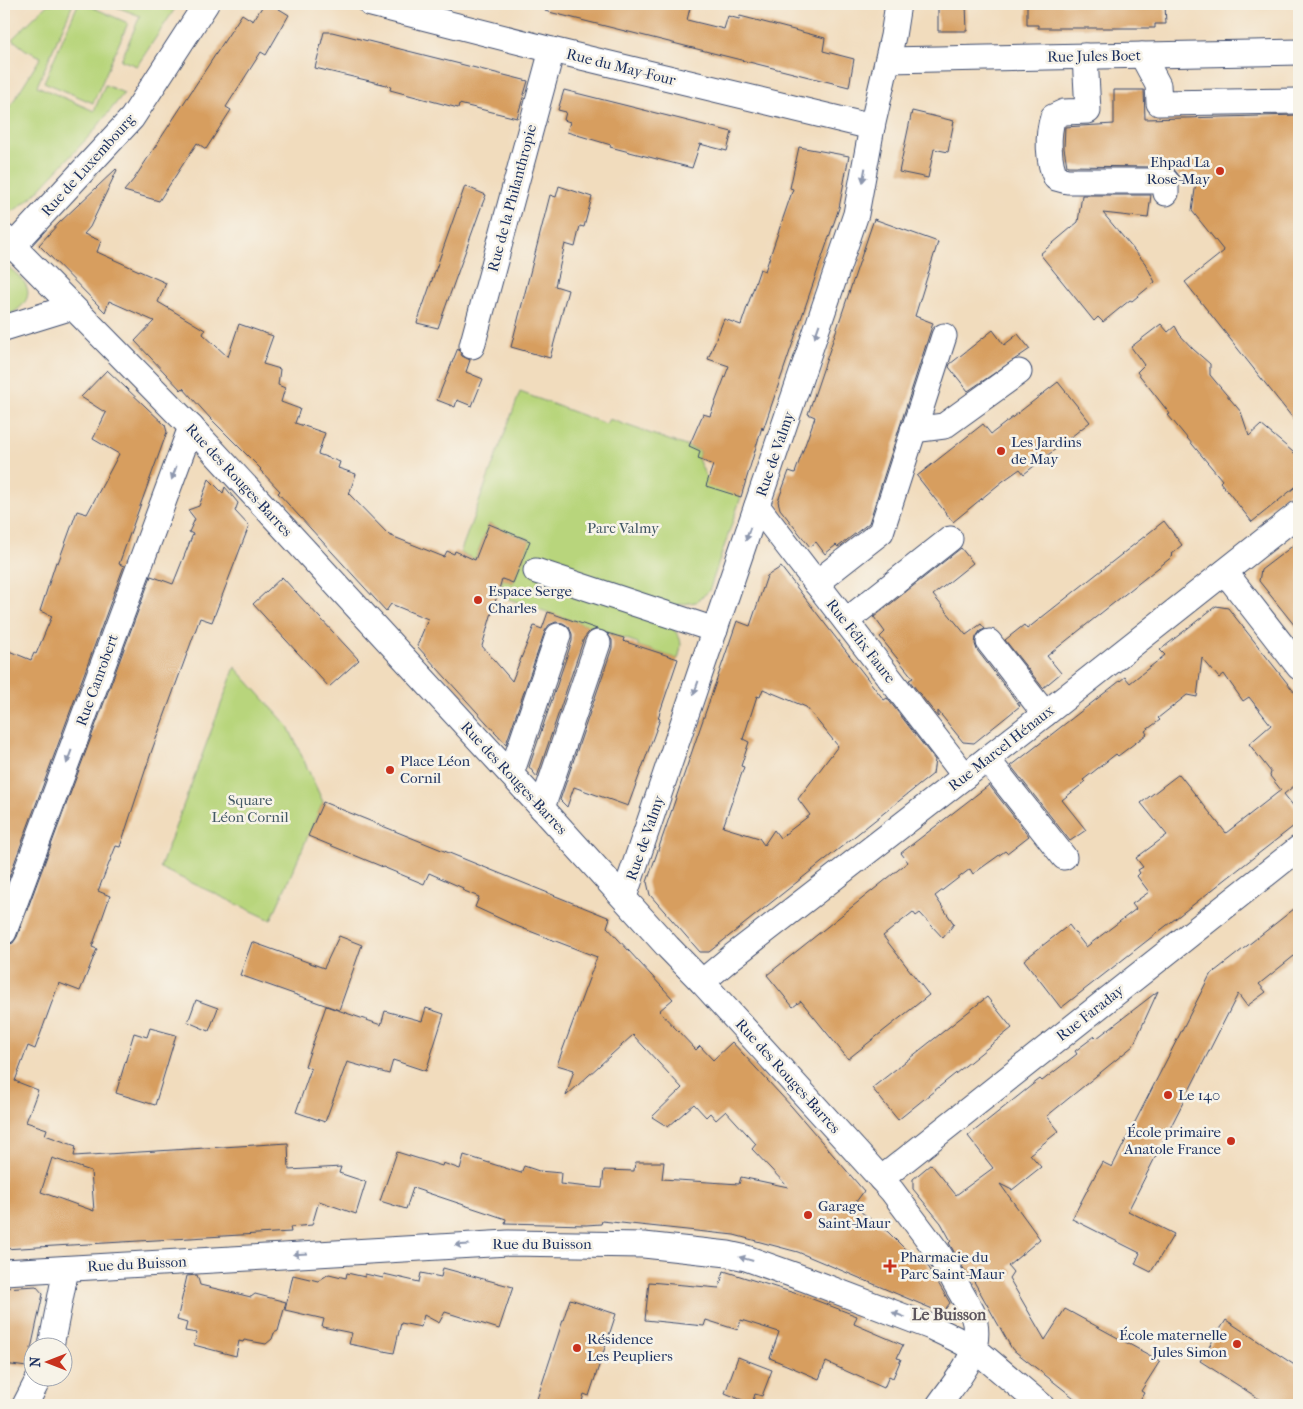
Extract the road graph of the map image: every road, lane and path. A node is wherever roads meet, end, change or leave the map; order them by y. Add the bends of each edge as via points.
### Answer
1 (206, 4) edge
2 (371, 4) edge
3 (898, 4) edge
4 (552, 50) junction
5 (1299, 52) edge
6 (1142, 55) junction
7 (1085, 56) junction
8 (888, 60) junction
9 (1299, 101) edge
10 (872, 127) junction
11 (1166, 193) dead end
12 (8, 242) edge
13 (72, 307) junction
14 (4, 328) edge
15 (944, 336) dead end
16 (472, 346) dead end
17 (1020, 372) dead end
18 (191, 427) junction
19 (913, 430) junction
20 (757, 506) junction
21 (1299, 513) edge
22 (950, 539) dead end
23 (536, 571) dead end
24 (1225, 572) junction
25 (816, 583) junction
26 (846, 621) junction
27 (715, 630) junction
28 (558, 636) dead end
29 (989, 642) dead end
30 (598, 643) dead end
31 (1299, 668) edge
32 (1045, 714) junction
33 (987, 759) junction
34 (511, 774) junction
35 (965, 776) junction
36 (542, 808) junction
37 (1299, 848) edge
38 (1064, 857) dead end
39 (624, 897) junction
40 (4, 932) edge
41 (702, 982) junction
42 (881, 1179) junction
43 (66, 1269) junction
44 (4, 1272) edge
45 (53, 1336) edge
46 (975, 1349) junction
47 (35, 1386) edge
48 (25, 1405) edge
49 (939, 1405) edge
50 (1041, 1405) edge

1 - 12 street, Rue de Luxembourg via 132,118
2 - 4 street, Rue du May-Four
3 - 8 street, Rue de Valmy
4 - 10 street, Rue du May-Four
4 - 16 street, Rue de la Philanthropie
5 - 6 street, Rue Jules Boet
6 - 7 street, Rue Jules Boet
6 - 9 street via 1158,85 1159,104
7 - 8 street, Rue Jules Boet
7 - 11 street via 1088,111 1064,112 1053,118 1050,127 1052,169 1056,178 1067,181 1166,181
8 - 10 street, Rue de Valmy
10 -> 20 street, Rue de Valmy via 856,214
12 - 13 street, Rue des Rouges-Barres
13 - 14 street
13 - 18 street, Rue des Rouges-Barres
15 - 19 street
17 - 19 street via 948,424 934,429
18 - 34 street, Rue des Rouges-Barres
18 -> 40 street, Rue Canrobert
19 - 25 street via 881,532
20 - 25 street, Rue Félix Faure
20 -> 27 street, Rue de Valmy
21 - 24 street, Rue Marcel Hénaux
22 - 26 street
23 - 27 street
24 - 31 street
24 - 32 street, Rue Marcel Hénaux
25 - 26 street, Rue Félix Faure
26 - 35 street, Rue Félix Faure
27 -> 39 street, Rue de Valmy
28 - 34 street
29 - 32 street
30 - 36 street
32 - 33 street, Rue Marcel Hénaux
33 - 35 street, Rue Marcel Hénaux
33 - 38 street
34 - 36 street, Rue des Rouges-Barres
35 - 41 street, Rue Marcel Hénaux
36 - 39 street, Rue des Rouges-Barres
37 - 42 street, Rue Faraday
39 - 41 street, Rue des Rouges-Barres
41 - 42 street, Rue des Rouges-Barres
42 - 46 street, Rue des Rouges-Barres via 917,1223 954,1278 976,1323
43 - 44 street, Rue du Buisson
43 - 45 street
46 -> 43 street, Rue du Buisson via 931,1327 760,1263 728,1254 672,1248 508,1243
46 - 49 street via 970,1362
46 - 50 street, Rue du Buisson
47 - 48 street

